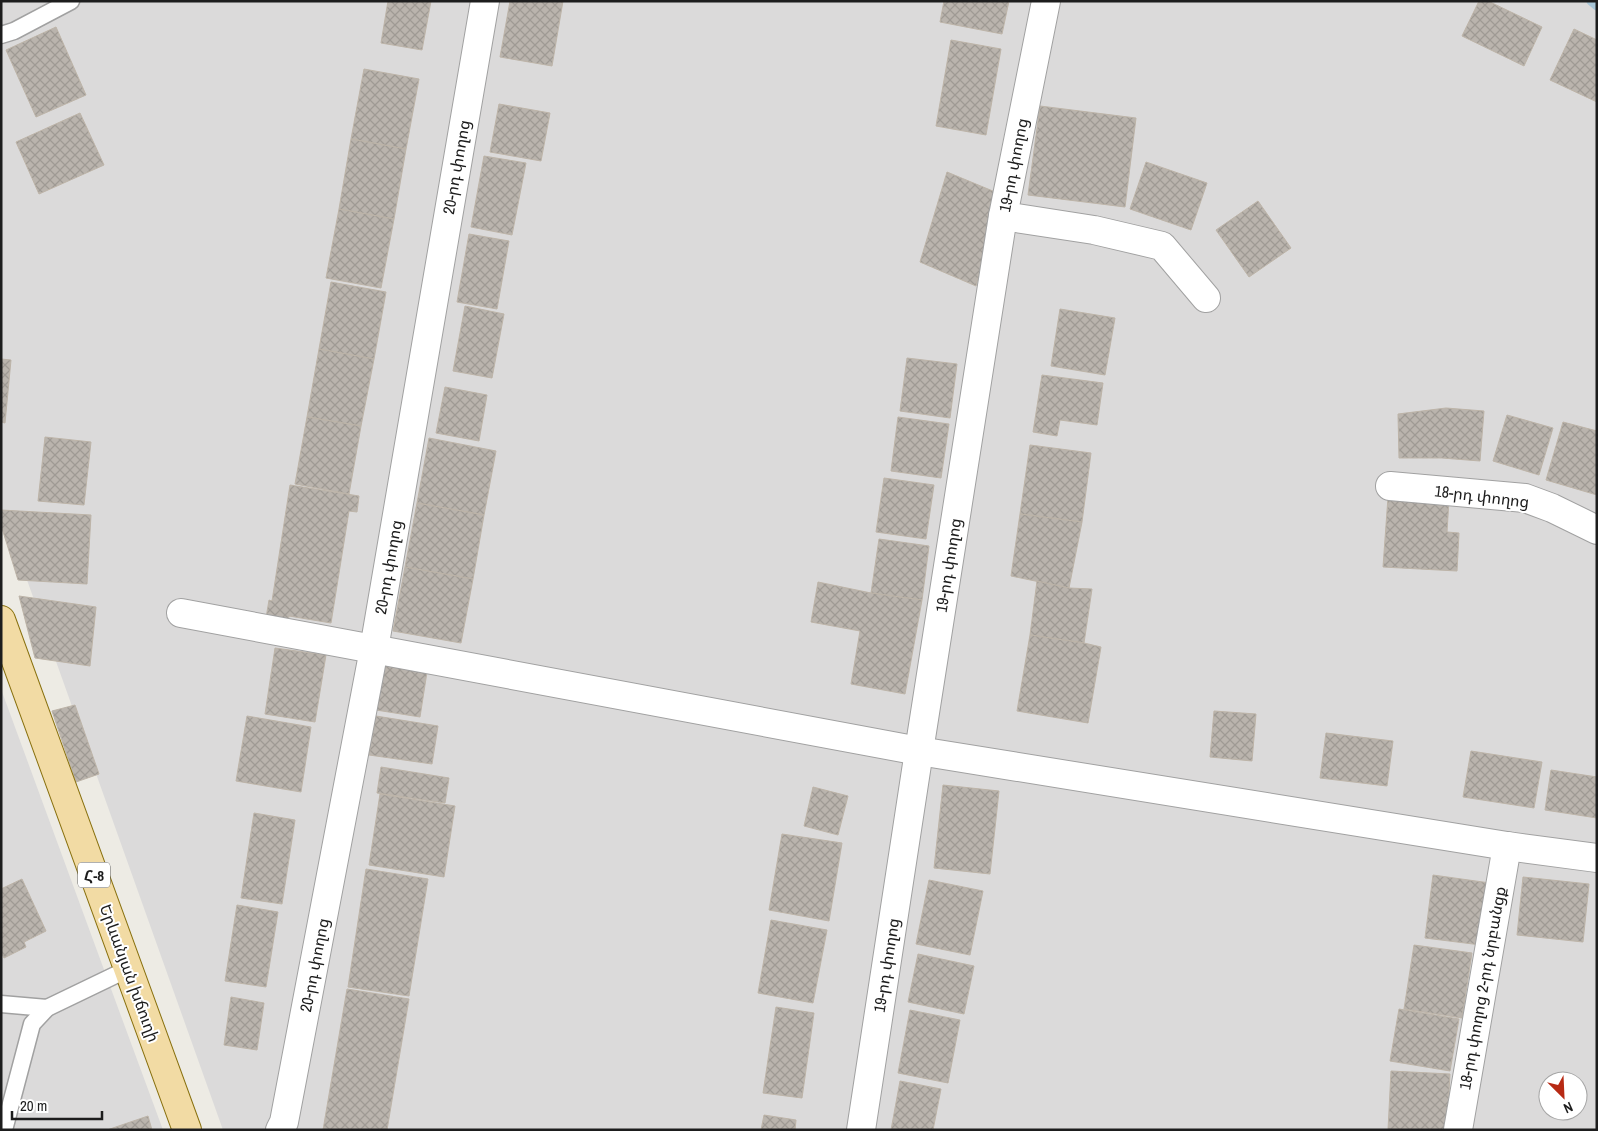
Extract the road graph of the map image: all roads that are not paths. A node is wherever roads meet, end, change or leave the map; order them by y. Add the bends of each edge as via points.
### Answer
1 (71, 1) edge
2 (484, 1) edge
3 (1046, 1) edge
4 (1, 35) edge
5 (1003, 216) junction
6 (1206, 298) dead end
7 (1390, 486) dead end
8 (1597, 530) edge
9 (181, 613) dead end
10 (1, 620) edge
11 (374, 649) junction
12 (918, 751) junction
13 (1506, 846) junction
14 (1597, 858) edge
15 (128, 968) junction
16 (1, 1004) edge
17 (47, 1008) junction
18 (4, 1130) edge
19 (187, 1130) edge
20 (280, 1130) edge
21 (861, 1130) edge
22 (1458, 1130) edge

1 - 4 lane
2 - 11 street, 20-րդ փողոց
3 - 5 street, 19-րդ փողոց
5 - 6 street via 1094,230 1162,246
5 - 12 street, 19-րդ փողոց
7 - 8 street, 18-րդ փողոց via 1525,498
9 - 11 street
10 - 15 main road, Երևանյան խճուղի / Հ-8
11 - 12 street
11 - 20 street, 20-րդ փողոց via 288,1103
12 - 13 street
12 - 21 street, 19-րդ փողոց
13 - 14 street
13 - 22 street, 18-րդ փողոց 2-րդ նրբանցք
15 - 17 lane
15 - 19 main road, Երևանյան խճուղի / Հ-8
16 - 17 lane
17 - 18 lane via 32,1024

